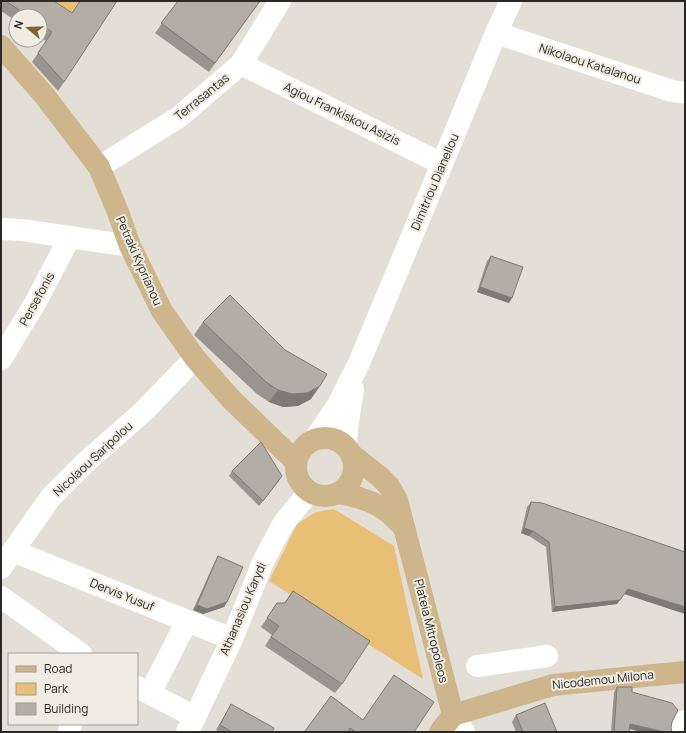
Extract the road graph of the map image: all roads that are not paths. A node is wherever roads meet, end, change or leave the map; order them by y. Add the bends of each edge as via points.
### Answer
1 (280, 1) edge
2 (511, 1) edge
3 (496, 33) junction
4 (1, 46) edge
5 (241, 64) junction
6 (685, 93) edge
7 (442, 164) junction
8 (99, 167) junction
9 (1, 229) edge
10 (70, 237) junction
11 (130, 246) junction
12 (195, 358) junction
13 (1, 359) edge
14 (359, 363) junction
15 (314, 440) junction
16 (349, 451) junction
17 (296, 462) junction
18 (309, 492) junction
19 (338, 493) junction
20 (404, 527) junction
21 (13, 551) junction
22 (1, 568) edge
23 (1, 597) edge
24 (187, 621) junction
25 (232, 639) junction
26 (80, 653) edge
27 (547, 656) dead end
28 (477, 666) dead end
29 (685, 672) edge
30 (143, 690) edge
31 (685, 721) edge
32 (459, 723) edge
33 (191, 725) edge
34 (440, 732) edge
35 (680, 732) edge

1 - 5 street, Terrasantas
2 - 3 street, Dimitriou Dianellou
3 - 6 street, Nikolaou Katalanou via 672,91
3 - 7 street, Dimitriou Dianellou
4 - 8 main road, Petraki Kyprianou via 44,95
5 - 7 street, Agiou Frankiskou Asizis
5 - 8 street, Terrasantas via 179,117
7 - 14 street, Dimitriou Dianellou
8 - 11 main road, Petraki Kyprianou
9 - 10 street
10 - 11 street
10 - 13 street, Persefonis via 34,305
11 - 12 main road, Petraki Kyprianou via 162,311
12 - 17 main road, Petraki Kyprianou via 231,399
12 - 21 street, Nicolaou Saripolou via 143,412 87,461 51,497
14 - 15 street, Dimitriou Dianellou via 338,405
14 - 16 street, Dimitriou Dianellou via 347,428
15 - 16 main road via 332,438
15 - 17 main road via 305,445
16 - 19 main road via 354,471 351,481
16 - 20 main road, Plateia Mitropoleos via 389,486 397,500
17 - 18 main road via 298,479
18 - 19 main road via 327,496
18 - 25 street, Athanasiou Karydi via 283,524 263,562
19 - 20 main road via 374,504
20 - 32 main road, Plateia Mitropoleos
21 - 22 street, Nicolaou Saripolou
21 - 24 street, Dervis Yusuf
23 - 26 street
24 - 25 street, Dervis Yusuf
24 - 30 street
25 - 33 street, Athanasiou Karydi
27 - 28 street
29 - 32 main road, Nicodemou Milona via 553,685
30 - 33 street
31 - 35 street
32 - 34 main road

